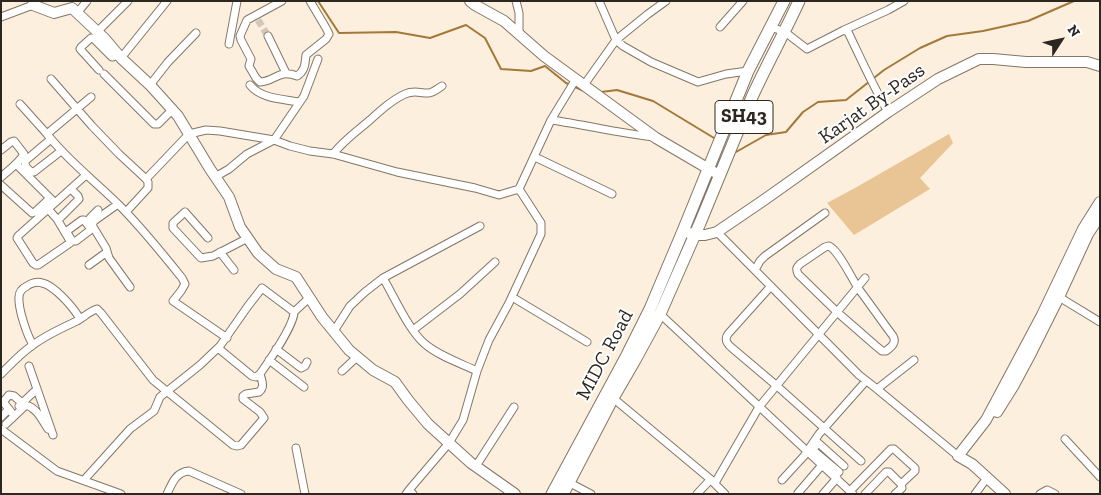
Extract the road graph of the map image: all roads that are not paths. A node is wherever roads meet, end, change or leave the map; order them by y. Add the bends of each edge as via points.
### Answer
1 (87, 1) edge
2 (128, 1) edge
3 (167, 1) edge
4 (237, 1) edge
5 (282, 1) edge
6 (310, 1) edge
7 (470, 1) edge
8 (516, 1) edge
9 (599, 1) edge
10 (666, 1) edge
11 (743, 1) edge
12 (784, 1) edge
13 (799, 1) edge
14 (904, 1) edge
15 (34, 3) edge
16 (77, 13) junction
17 (234, 15) junction
18 (1, 17) edge
19 (247, 20) junction
20 (720, 27) dead end
21 (771, 27) junction
22 (844, 30) junction
23 (97, 32) junction
24 (785, 32) junction
25 (196, 33) dead end
26 (519, 34) junction
27 (268, 36) tunnel mouth
28 (616, 40) junction
29 (229, 44) dead end
30 (119, 56) junction
31 (318, 59) dead end
32 (1100, 66) edge
33 (748, 71) junction
34 (286, 73) junction
35 (51, 79) dead end
36 (580, 84) junction
37 (150, 85) junction
38 (250, 85) dead end
39 (442, 86) dead end
40 (90, 97) dead end
41 (299, 102) junction
42 (20, 104) dead end
43 (77, 109) junction
44 (173, 109) junction
45 (888, 112) junction
46 (551, 120) junction
47 (189, 134) junction
48 (49, 136) junction
49 (656, 138) junction
50 (274, 140) junction
51 (1, 150) edge
52 (61, 150) junction
53 (333, 154) junction
54 (535, 156) junction
55 (17, 163) junction
56 (708, 169) junction
57 (86, 175) junction
58 (720, 175) junction
59 (215, 176) junction
60 (1, 177) edge
61 (146, 179) junction
62 (1, 185) edge
63 (71, 189) junction
64 (519, 189) junction
65 (612, 194) dead end
66 (52, 200) junction
67 (1100, 202) edge
68 (118, 204) junction
69 (48, 209) junction
70 (98, 210) dead end
71 (126, 212) junction
72 (826, 213) dead end
73 (1100, 216) edge
74 (57, 219) junction
75 (480, 226) dead end
76 (92, 227) junction
77 (717, 232) junction
78 (689, 233) junction
79 (208, 238) dead end
80 (248, 238) junction
81 (107, 252) junction
82 (220, 252) junction
83 (495, 262) dead end
84 (89, 265) dead end
85 (234, 270) dead end
86 (755, 270) junction
87 (383, 278) junction
88 (865, 278) dead end
89 (771, 286) junction
90 (130, 287) dead end
91 (858, 287) junction
92 (512, 297) junction
93 (1059, 297) junction
94 (309, 298) junction
95 (294, 312) junction
96 (837, 312) junction
97 (660, 314) junction
98 (80, 319) junction
99 (1100, 322) edge
100 (413, 330) junction
101 (334, 332) junction
102 (818, 334) junction
103 (227, 338) junction
104 (588, 342) dead end
105 (33, 345) junction
106 (218, 348) junction
107 (276, 349) junction
108 (357, 357) junction
109 (269, 360) junction
110 (914, 360) dead end
111 (307, 362) dead end
112 (29, 366) dead end
113 (342, 371) dead end
114 (477, 371) junction
115 (1, 374) edge
116 (260, 374) junction
117 (866, 381) junction
118 (777, 386) junction
119 (304, 387) dead end
120 (877, 388) junction
121 (37, 389) junction
122 (167, 392) junction
123 (613, 398) junction
124 (514, 407) dead end
125 (759, 407) junction
126 (17, 408) junction
127 (1, 417) edge
128 (3, 426) edge
129 (825, 428) junction
130 (1065, 439) dead end
131 (817, 441) junction
132 (449, 443) junction
133 (296, 448) dead end
134 (807, 451) junction
135 (815, 455) junction
136 (960, 457) junction
137 (861, 461) dead end
138 (825, 465) junction
139 (476, 466) junction
140 (838, 472) junction
141 (1100, 477) edge
142 (987, 478) junction
143 (84, 480) junction
144 (782, 480) dead end
145 (712, 481) junction
146 (570, 483) junction
147 (901, 484) junction
148 (409, 493) edge
149 (798, 493) edge
150 (852, 493) edge
151 (121, 494) edge
152 (167, 494) edge
153 (241, 494) edge
154 (305, 494) edge
155 (515, 494) edge
156 (552, 494) edge
157 (563, 494) edge
158 (591, 494) edge
159 (697, 494) edge
160 (726, 494) edge
161 (823, 494) edge
162 (865, 494) edge
163 (895, 494) edge
164 (975, 494) edge
165 (1005, 494) edge
166 (1040, 494) edge
167 (1055, 494) edge

1 - 16 street
2 - 23 street
3 - 30 street
4 - 17 street
5 - 19 street
6 - 34 street via 328,34 306,55 302,73 297,76
7 - 26 street
8 - 26 street
9 - 28 street
10 - 28 street
11 - 20 street
12 - 21 main road, SH43
13 - 24 main road, SH43
14 - 22 street
15 - 16 street via 54,13 72,8
15 - 18 street
16 - 23 street
17 - 19 street
17 - 29 street
19 - 34 street via 240,36 256,78 265,82
21 - 24 street
21 - 33 main road, SH43
22 - 24 street via 807,49
22 - 45 street via 848,32
23 - 30 street
24 - 58 main road, SH43 via 761,78
25 - 37 street
26 - 36 street
27 - 34 street
28 - 33 street via 651,62 698,82
28 - 36 street
30 - 37 street
30 - 44 street via 113,58 93,38 80,47 154,124
31 - 41 street
32 - 45 street, Karjat By-Pass via 1087,62 979,59 938,78
33 - 56 main road, SH43
35 - 43 street
36 - 46 street via 568,92
36 - 49 street
37 - 44 street
38 - 41 street via 259,94
39 - 53 street via 433,92 406,94 392,102 350,135
40 - 43 street
41 - 50 street
42 - 48 street
43 - 48 street
43 - 61 street
44 - 47 street
45 - 77 street, Karjat By-Pass
46 - 49 street
46 - 54 street
47 - 50 street via 206,130
47 - 59 street
47 - 61 street
48 - 52 street
48 - 52 street via 25,160 29,170 34,172
49 - 56 street
50 - 53 street
50 - 59 street
51 - 55 street via 14,141 24,154
52 - 57 street
53 - 64 street via 499,195
54 - 64 street
54 - 65 street
55 - 60 street
55 - 66 street
56 - 58 street
56 - 78 main road, SH43
57 - 63 street
57 - 68 street
58 - 78 main road, SH43
59 - 80 street
61 - 71 street via 148,188
62 - 66 street via 32,213
63 - 66 street
63 - 74 street via 79,199
64 - 92 street via 541,223 541,234
66 - 69 street
67 - 136 street via 1083,229 986,420
68 - 71 street
68 - 76 street
69 - 74 street
69 - 74 street via 17,238 36,265 70,243
70 - 76 street via 90,218
71 - 103 street via 182,278 185,284 173,301
72 - 86 street via 765,256
73 - 93 street via 1088,234
75 - 87 street
76 - 81 street
77 - 78 street, Karjat By-Pass via 705,235
77 - 86 street
78 - 97 main road, MIDC Road
78 - 156 main road, MIDC Road
79 - 82 street via 185,212 173,223 173,228 201,258
80 - 82 street
80 - 94 street via 258,253 276,269 296,277
81 - 84 street
81 - 90 street
82 - 85 street
83 - 100 street
86 - 89 street
87 - 100 street
87 - 101 street via 350,306
88 - 91 street
89 - 102 street
89 - 118 street via 726,340
91 - 96 street
91 - 96 street via 895,339 892,345 882,351
91 - 96 street via 829,246 797,267 798,274
92 - 104 street
92 - 114 street
93 - 99 street
93 - 136 street via 1004,403
94 - 95 street
94 - 101 street
95 - 103 street via 262,288
95 - 107 street
96 - 102 street
97 - 123 main road, MIDC Road
97 - 125 street
98 - 105 street
98 - 105 street via 51,287 41,282 26,286 21,290 19,304
98 - 122 street via 97,309 153,380
100 - 114 street via 426,345
101 - 108 street
102 - 117 street
102 - 118 street
103 - 106 street
105 - 115 street
106 - 116 street via 252,376
106 - 122 street
107 - 109 street
107 - 111 street via 301,368
108 - 113 street
108 - 132 street via 395,382 428,424
109 - 116 street
109 - 119 street
110 - 120 street
112 - 121 street
114 - 132 street via 463,420
116 - 122 street via 262,390 242,396 264,418 237,446
117 - 120 street
117 - 129 street
118 - 125 street
118 - 129 street
120 - 136 street
121 - 126 street
121 - 126 street via 53,435 34,409 26,405
122 - 143 street via 154,411 130,429
123 - 145 street
123 - 146 main road, MIDC Road
124 - 139 street
125 - 134 street
125 - 145 street via 715,484
126 - 127 street
126 - 128 street
128 - 143 street via 57,471
129 - 131 street
129 - 137 street
130 - 141 street
131 - 134 street
131 - 135 street via 813,449
131 - 140 street
132 - 139 street
132 - 148 street
133 - 154 street
134 - 135 street
134 - 144 street
135 - 138 street
136 - 142 street
138 - 140 street
138 - 149 street
139 - 155 street
140 - 150 street
140 - 161 street
142 - 164 street
142 - 165 street
143 - 151 street
145 - 159 street
145 - 160 street
146 - 157 main road, MIDC Road
146 - 158 street
147 - 150 street via 915,470 891,448
147 - 162 street via 888,471
147 - 163 street via 902,488
152 - 153 street via 175,479 188,471
166 - 167 street via 1047,490

